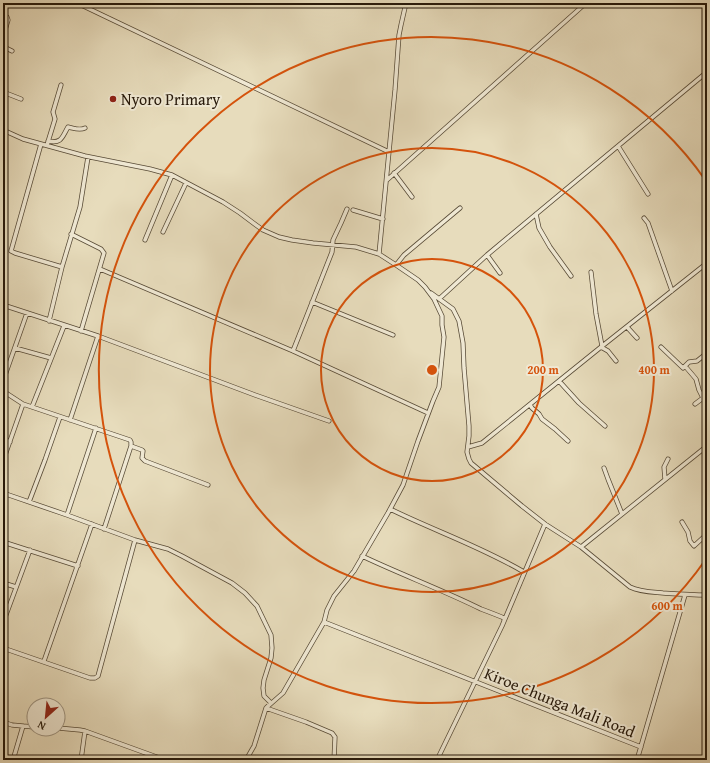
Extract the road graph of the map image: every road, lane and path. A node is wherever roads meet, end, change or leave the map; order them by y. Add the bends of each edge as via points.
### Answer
1 (77, 3) edge
2 (406, 3) edge
3 (586, 3) edge
4 (3, 15) edge
5 (3, 37) edge
6 (3, 45) edge
7 (12, 51) dead end
8 (707, 72) edge
9 (61, 85) dead end
10 (3, 92) edge
11 (21, 99) dead end
12 (85, 128) dead end
13 (3, 132) edge
14 (47, 143) junction
15 (41, 144) junction
16 (618, 146) junction
17 (389, 152) junction
18 (88, 157) junction
19 (394, 173) junction
20 (172, 175) junction
21 (387, 180) junction
22 (186, 183) junction
23 (648, 194) dead end
24 (412, 197) dead end
25 (460, 208) dead end
26 (347, 209) dead end
27 (353, 210) dead end
28 (536, 214) junction
29 (644, 218) dead end
30 (383, 219) junction
31 (163, 232) dead end
32 (71, 234) junction
33 (145, 240) dead end
34 (333, 244) junction
35 (379, 254) junction
36 (487, 255) junction
37 (707, 263) edge
38 (396, 265) junction
39 (62, 267) junction
40 (100, 269) junction
41 (591, 272) dead end
42 (500, 273) dead end
43 (571, 276) dead end
44 (428, 291) junction
45 (672, 291) junction
46 (439, 299) junction
47 (312, 302) junction
48 (3, 305) edge
49 (27, 313) junction
50 (49, 321) junction
51 (64, 326) junction
52 (627, 327) junction
53 (81, 331) junction
54 (393, 335) dead end
55 (98, 336) junction
56 (637, 338) dead end
57 (602, 346) junction
58 (661, 347) dead end
59 (15, 348) junction
60 (293, 351) junction
61 (707, 353) edge
62 (51, 358) junction
63 (616, 361) dead end
64 (685, 366) junction
65 (3, 380) edge
66 (559, 381) junction
67 (3, 391) edge
68 (23, 404) junction
69 (695, 404) dead end
70 (530, 405) junction
71 (32, 407) junction
72 (428, 413) junction
73 (60, 417) junction
74 (70, 420) junction
75 (329, 421) dead end
76 (605, 426) dead end
77 (96, 428) junction
78 (3, 439) edge
79 (568, 441) dead end
80 (10, 442) junction
81 (131, 446) junction
82 (707, 446) edge
83 (468, 447) junction
84 (668, 459) dead end
85 (3, 461) edge
86 (604, 468) dead end
87 (665, 479) junction
88 (208, 485) dead end
89 (3, 493) edge
90 (29, 502) junction
91 (390, 509) junction
92 (622, 514) junction
93 (66, 515) junction
94 (682, 522) dead end
95 (92, 524) junction
96 (544, 524) junction
97 (104, 529) junction
98 (707, 534) edge
99 (135, 540) junction
100 (3, 542) edge
101 (581, 547) junction
102 (30, 550) junction
103 (362, 556) junction
104 (78, 566) junction
105 (524, 572) junction
106 (3, 583) edge
107 (16, 587) junction
108 (685, 595) junction
109 (707, 595) edge
110 (324, 622) junction
111 (504, 622) junction
112 (3, 623) edge
113 (3, 648) edge
114 (44, 662) junction
115 (475, 681) junction
116 (266, 708) junction
117 (3, 722) edge
118 (23, 726) junction
119 (26, 726) edge
120 (66, 729) edge
121 (85, 731) junction
122 (641, 747) junction
123 (13, 760) edge
124 (81, 760) edge
125 (165, 760) edge
126 (246, 760) edge
127 (334, 760) edge
128 (437, 760) edge
129 (637, 760) edge

1 - 17 street
2 - 17 street via 399,35
3 - 19 street
4 - 5 street via 8,20
6 - 7 street
8 - 16 street
9 - 14 street via 54,112 55,119
10 - 11 street
12 - 14 street via 82,130 68,127 63,138
13 - 15 street
14 - 15 street
14 - 18 street
15 - 39 street via 11,251
16 - 23 street
16 - 28 street
17 - 21 street
18 - 20 street
18 - 32 street via 80,206
19 - 21 street
19 - 24 street
20 - 22 street
20 - 33 street
21 - 30 street
22 - 31 street
22 - 34 street via 234,208 271,234 292,240
25 - 38 street via 404,255
26 - 34 street
27 - 30 street
28 - 36 street
28 - 43 street via 539,228
29 - 45 street
30 - 35 street
32 - 39 street
32 - 40 street via 104,251
34 - 35 street
34 - 47 street
35 - 38 street
36 - 42 street
36 - 46 street
37 - 45 street
38 - 44 street via 418,280
39 - 50 street
40 - 53 street
40 - 60 street
41 - 57 street
44 - 46 street
44 - 72 street via 442,316 444,337 439,387
45 - 52 street
46 - 83 street via 453,309 459,321 469,426
47 - 54 street
47 - 60 street
48 - 49 street
49 - 50 street
49 - 59 street
50 - 51 street
51 - 53 street
51 - 62 street
52 - 56 street
52 - 57 street
53 - 55 street
55 - 74 street
55 - 75 street
57 - 63 street
57 - 66 street
58 - 64 street via 683,368
59 - 62 street
59 - 65 street
60 - 72 street
61 - 64 street
62 - 71 street
64 - 69 street via 696,379 703,398
66 - 70 street
66 - 76 street
67 - 68 street
68 - 71 street
68 - 80 street
70 - 79 street
70 - 83 street via 482,443
71 - 73 street
72 - 91 street via 403,485
73 - 74 street
73 - 90 street
74 - 77 street
77 - 81 street via 130,440
77 - 93 street
78 - 80 street
80 - 85 street
81 - 88 street via 142,450 142,458 145,460
81 - 97 street
82 - 87 street
83 - 96 street via 471,463
84 - 87 street via 664,467
86 - 92 street
87 - 92 street
89 - 90 street
90 - 93 street
91 - 103 street
91 - 105 street via 478,548
92 - 101 street
93 - 95 street
94 - 98 street via 694,546
95 - 97 street
95 - 104 street
96 - 101 street
96 - 105 street
97 - 99 street
99 - 114 street via 98,676 90,678
99 - 116 street via 182,556 232,583 257,606 271,635 271,658 263,688 264,696 271,703
100 - 102 street
101 - 108 street via 636,590
102 - 104 street
102 - 107 street
103 - 110 street via 354,571 334,596
103 - 111 street via 498,615 504,618
104 - 114 street
105 - 111 street
106 - 107 street
107 - 112 street
108 - 109 street
108 - 122 street, Kiroe Chunga Mali Road
110 - 115 street, Kiroe Chunga Mali Road
110 - 116 street via 283,694
111 - 115 street
113 - 114 street
115 - 122 street, Kiroe Chunga Mali Road
115 - 128 street
116 - 126 street via 254,746
116 - 127 street via 332,733 335,737
117 - 118 street
118 - 119 street
118 - 123 street
120 - 121 street
121 - 124 street
121 - 125 street
122 - 129 street

